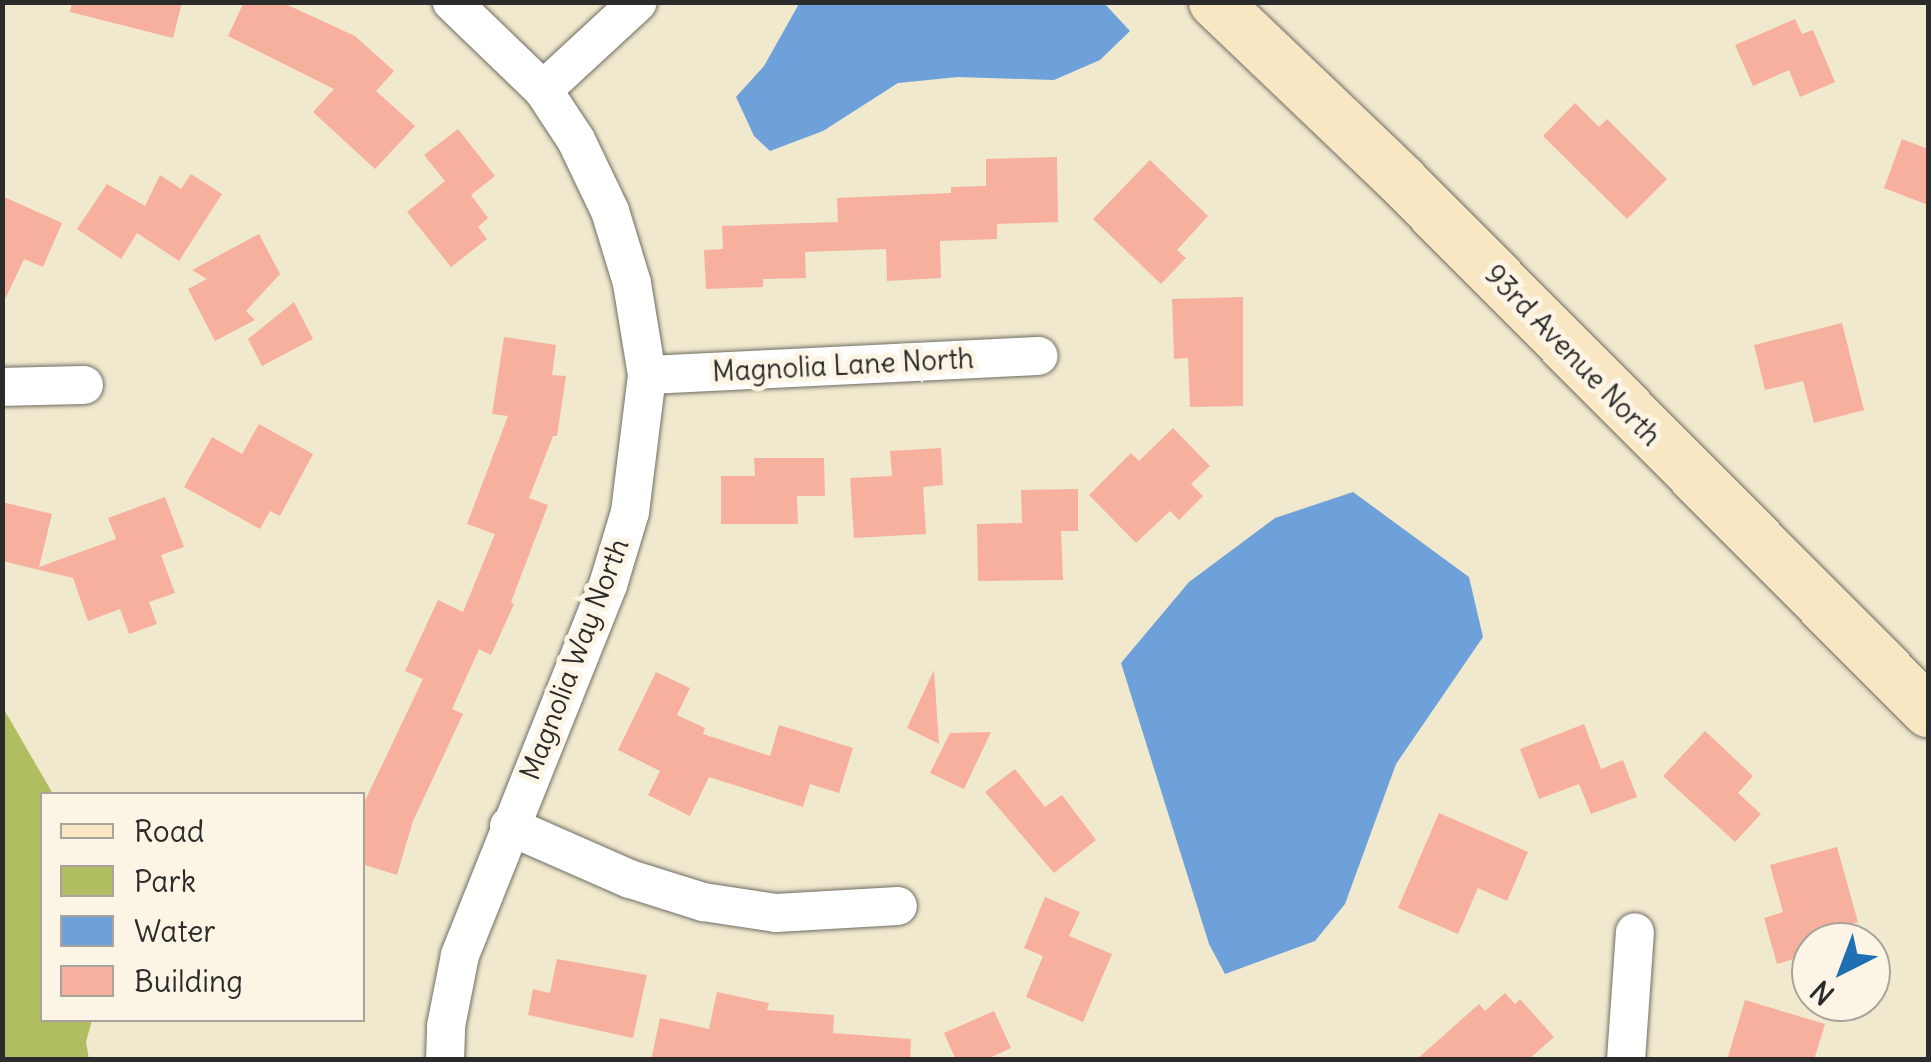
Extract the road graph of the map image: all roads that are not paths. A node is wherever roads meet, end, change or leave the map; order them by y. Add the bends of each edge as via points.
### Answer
1 (452, 2) edge
2 (638, 2) edge
3 (1215, 2) edge
4 (543, 90) junction
5 (1040, 356) dead end
6 (647, 375) junction
7 (84, 385) dead end
8 (2, 387) edge
9 (1928, 711) edge
10 (509, 826) junction
11 (898, 906) dead end
12 (1635, 932) dead end
13 (446, 1060) edge
14 (1626, 1060) edge

1 - 4 street, Magnolia Way North
2 - 4 street
3 - 9 street, 93rd Avenue North
4 - 6 street, Magnolia Way North via 610,211 632,283
5 - 6 street, Magnolia Lane North
6 - 10 street, Magnolia Way North via 630,512 608,585
7 - 8 street
10 - 11 street via 630,880 703,902 776,912
10 - 13 street, Magnolia Way North via 460,954
12 - 14 street

